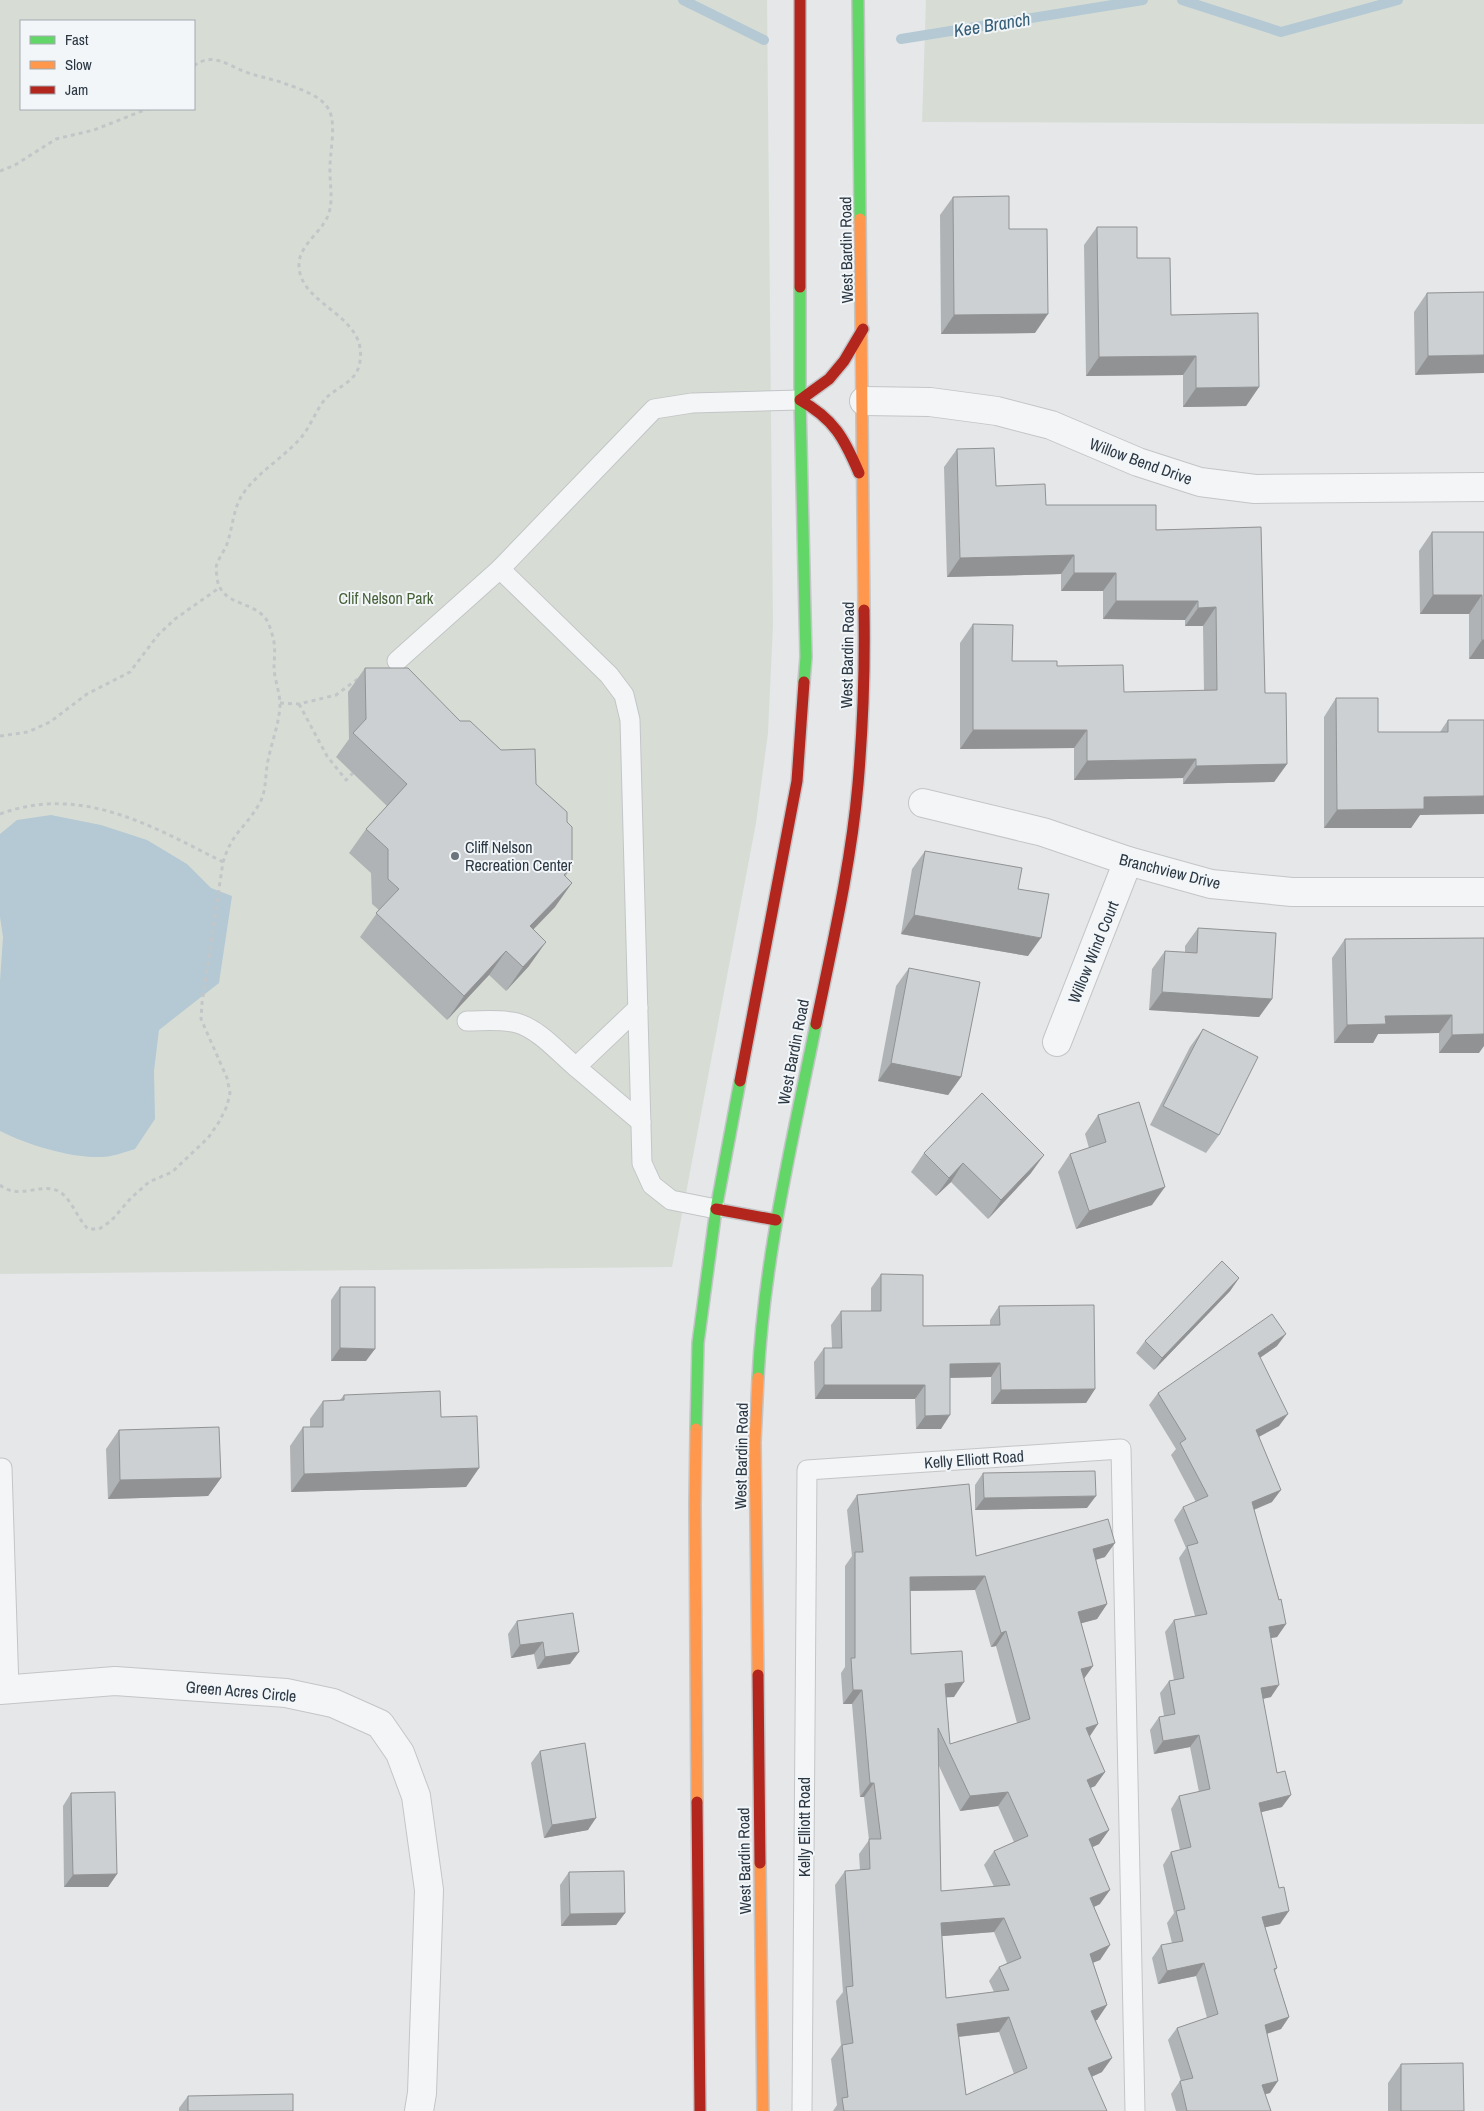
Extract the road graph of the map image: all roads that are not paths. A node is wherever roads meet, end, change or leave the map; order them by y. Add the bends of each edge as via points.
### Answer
1 (800, 0) edge
2 (858, 0) edge
3 (863, 329) junction
4 (800, 400) junction
5 (864, 401) junction
6 (863, 484) junction
7 (1484, 486) edge
8 (500, 569) junction
9 (397, 661) road end
10 (923, 803) dead end
11 (1128, 862) junction
12 (1484, 892) edge
13 (638, 1008) junction
14 (467, 1021) edge
15 (1057, 1042) dead end
16 (576, 1067) junction
17 (641, 1122) junction
18 (716, 1209) junction
19 (776, 1220) junction
20 (2, 1468) dead end
21 (4, 1689) edge
22 (419, 2111) edge
23 (700, 2111) edge
24 (763, 2111) edge
25 (802, 2111) edge
26 (1135, 2111) edge

1 - 4 street
2 - 3 street, West Bardin Road
3 - 4 street via 829,379
3 - 5 street, West Bardin Road
4 - 6 street via 820,410 842,433
4 - 8 lane via 692,403 654,409
4 - 18 street via 806,657 797,781
5 - 6 street, West Bardin Road
5 - 7 street, Willow Bend Drive via 930,402 997,411 1051,426 1138,462 1200,482 1255,489
6 - 19 street, West Bardin Road via 865,676 858,786 840,900
8 - 9 lane
8 - 13 lane via 609,675 624,695 630,720
10 - 11 street, Branchview Drive via 1043,832
11 - 12 street, Branchview Drive via 1211,884 1292,892
11 - 15 street, Willow Wind Court
13 - 16 lane
13 - 17 lane
14 - 16 lane via 518,1023 538,1034
16 - 17 lane
17 - 18 lane via 642,1163 652,1185 671,1200
18 - 19 street
18 - 23 street via 698,1344 695,1505
19 - 24 street, West Bardin Road via 761,1324 755,1442
20 - 21 lane
21 - 22 street, Green Acres Circle via 115,1681 286,1692 333,1703 380,1724 400,1753 416,1796 429,1890
25 - 26 lane, Kelly Elliott Road via 807,1470 1121,1449

